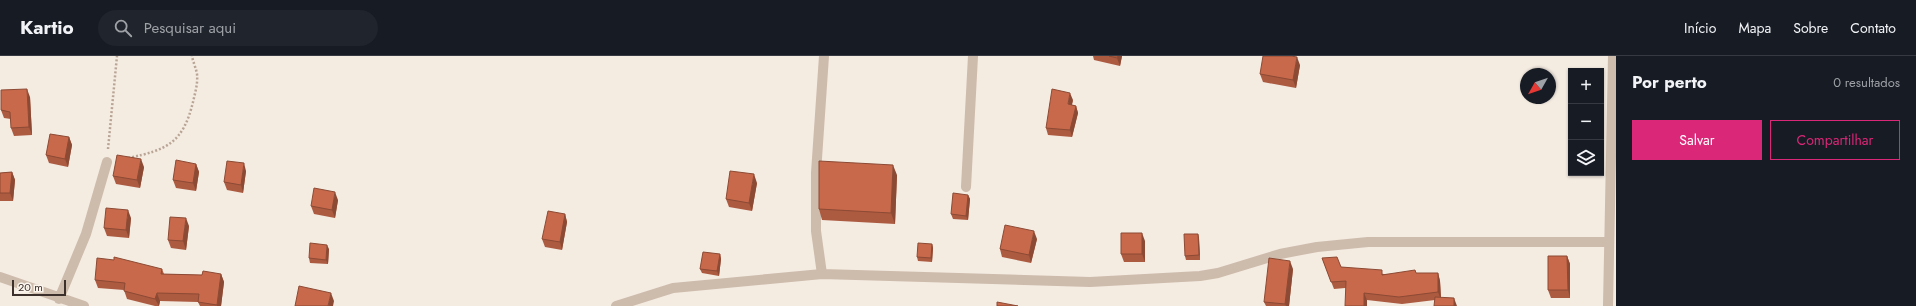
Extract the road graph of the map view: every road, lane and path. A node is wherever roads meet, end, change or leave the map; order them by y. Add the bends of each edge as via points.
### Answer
1 (117, 56) edge
2 (192, 56) edge
3 (824, 56) edge
4 (973, 56) edge
5 (1613, 56) edge
6 (107, 162) junction
7 (966, 187) dead end
8 (1609, 242) junction
9 (822, 274) junction
10 (0, 277) edge
11 (59, 298) junction
12 (84, 306) edge
13 (616, 306) edge
14 (1608, 306) edge

1 - 6 path
2 - 6 path via 197,86 188,120 174,142 162,150
3 - 9 street via 816,173 816,231
4 - 7 street
5 - 8 street
6 - 11 street via 86,234
8 - 9 street via 1368,242 1280,254 1200,276 1090,282
8 - 14 street
9 - 13 street via 673,288
10 - 11 street
11 - 12 street

